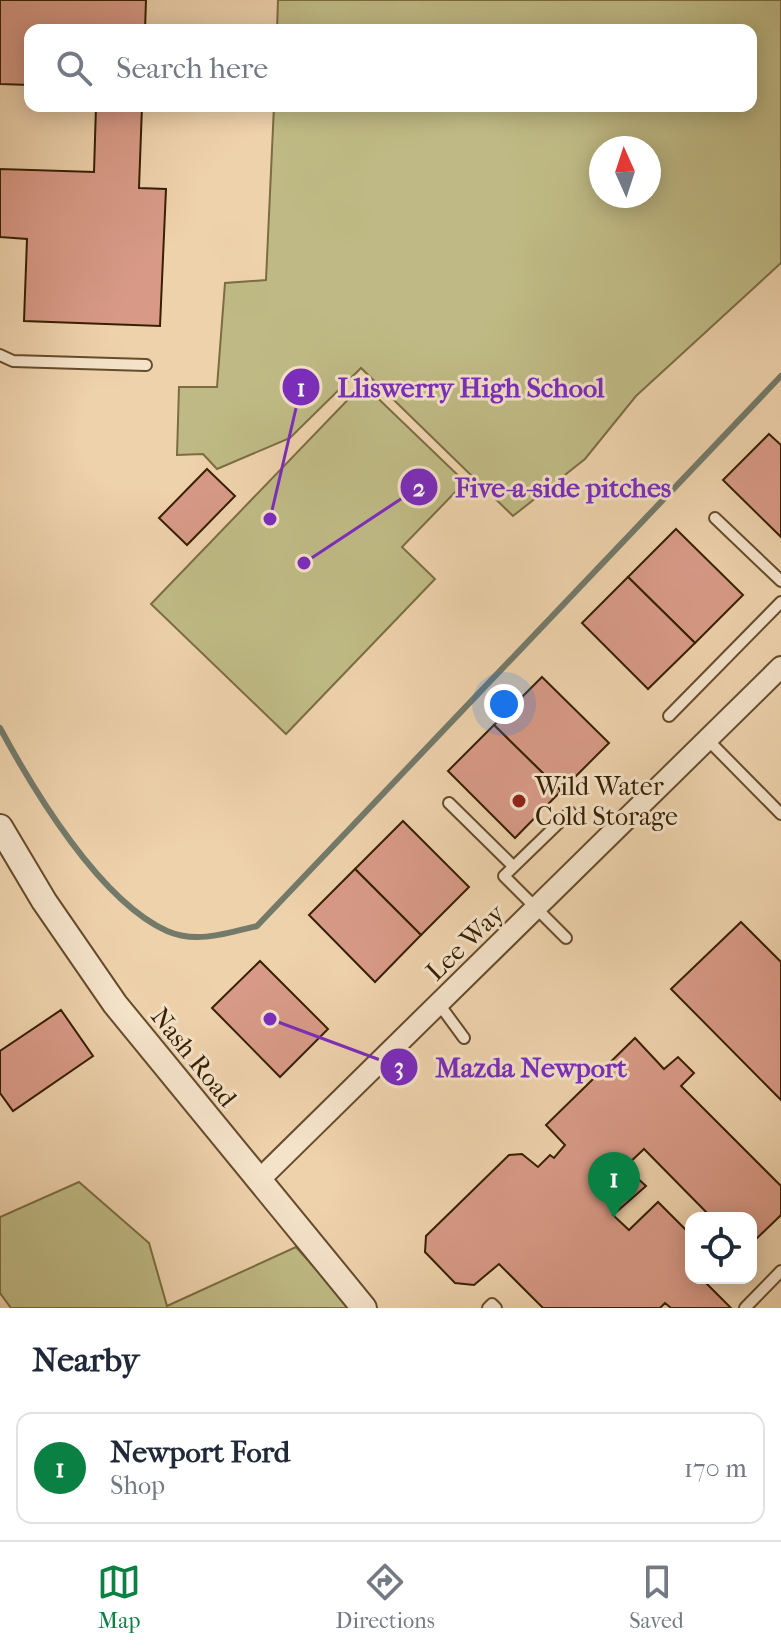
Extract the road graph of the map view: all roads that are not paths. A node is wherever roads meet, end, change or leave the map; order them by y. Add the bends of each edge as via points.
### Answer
1 (0, 355) edge
2 (146, 365) dead end
3 (715, 518) dead end
4 (781, 581) edge
5 (781, 602) edge
6 (781, 667) edge
7 (669, 716) dead end
8 (708, 740) junction
9 (449, 803) dead end
10 (570, 812) dead end
11 (781, 814) edge
12 (0, 827) edge
13 (513, 866) junction
14 (537, 908) junction
15 (566, 938) dead end
16 (439, 1004) junction
17 (464, 1038) dead end
18 (258, 1181) junction
19 (781, 1271) edge
20 (364, 1308) edge
21 (488, 1308) edge
22 (496, 1308) edge
23 (745, 1308) edge

1 - 2 lane via 13,361
3 - 4 lane
5 - 7 lane
6 - 8 street, Lee Way
8 - 11 lane
8 - 14 street, Lee Way
9 - 13 lane
10 - 13 lane
12 - 18 street, Nash Road via 115,1004
13 - 14 lane via 504,876
14 - 15 lane
14 - 16 street, Lee Way
16 - 17 lane
16 - 18 street, Lee Way
18 - 20 street, Nash Road
19 - 23 lane
21 - 22 lane

